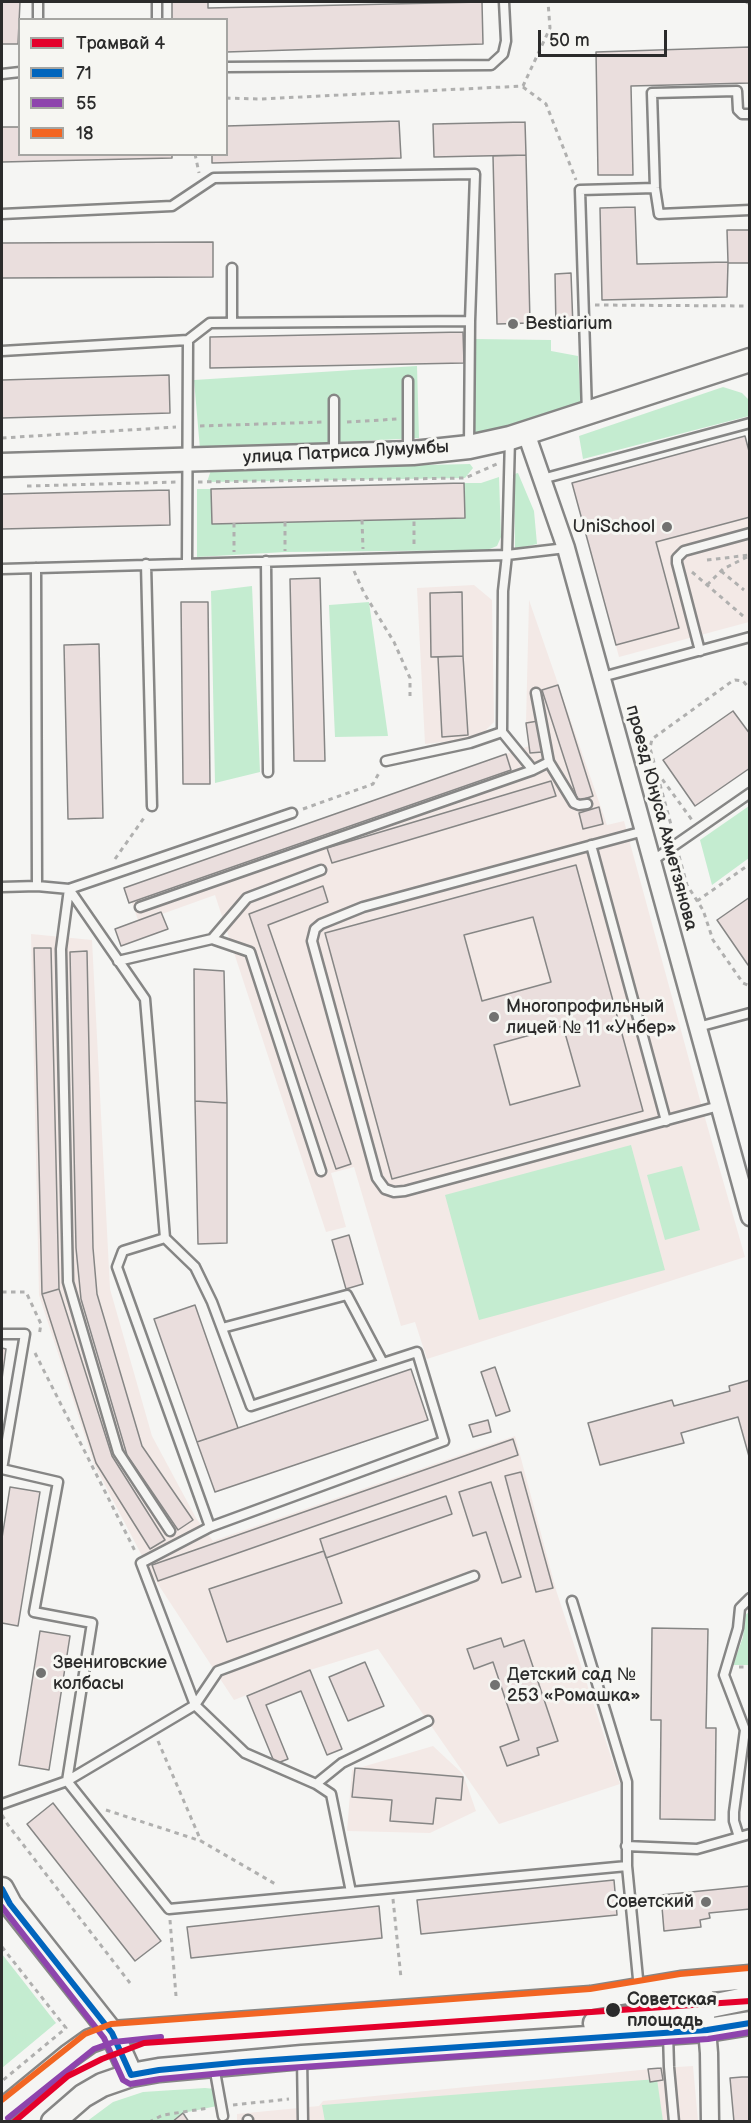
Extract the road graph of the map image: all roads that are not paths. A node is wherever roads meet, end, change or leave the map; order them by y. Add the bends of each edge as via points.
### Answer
1 (38, 2) edge
2 (157, 2) edge
3 (504, 2) edge
4 (38, 18) edge
5 (158, 18) edge
6 (228, 67) edge
7 (18, 72) edge
8 (2, 74) edge
9 (750, 114) edge
10 (655, 188) junction
11 (750, 210) edge
12 (2, 214) edge
13 (232, 268) dead end
14 (470, 321) junction
15 (232, 323) junction
16 (188, 340) junction
17 (2, 351) edge
18 (748, 363) edge
19 (408, 381) dead end
20 (334, 400) dead end
21 (587, 413) junction
22 (750, 423) edge
23 (518, 435) junction
24 (469, 447) junction
25 (408, 453) junction
26 (334, 456) junction
27 (188, 460) junction
28 (2, 465) edge
29 (542, 479) junction
30 (750, 533) edge
31 (566, 548) junction
32 (507, 555) junction
33 (266, 561) junction
34 (146, 564) junction
35 (187, 564) junction
36 (36, 568) junction
37 (2, 569) edge
38 (750, 637) edge
39 (700, 651) junction
40 (602, 677) junction
41 (536, 693) dead end
42 (502, 732) junction
43 (386, 761) road end
44 (549, 762) junction
45 (533, 770) junction
46 (268, 772) dead end
47 (750, 793) edge
48 (587, 804) dead end
49 (152, 806) road end
50 (292, 813) road end
51 (644, 831) junction
52 (591, 845) junction
53 (652, 861) junction
54 (321, 870) dead end
55 (37, 886) junction
56 (2, 887) edge
57 (69, 890) junction
58 (141, 907) dead end
59 (212, 939) junction
60 (118, 961) junction
61 (750, 1013) edge
62 (698, 1027) junction
63 (720, 1106) junction
64 (666, 1121) junction
65 (321, 1171) dead end
66 (750, 1217) edge
67 (165, 1238) junction
68 (222, 1328) junction
69 (2, 1334) edge
70 (383, 1363) junction
71 (210, 1527) junction
72 (170, 1531) dead end
73 (474, 1576) dead end
74 (750, 1598) edge
75 (572, 1601) dead end
76 (195, 1705) junction
77 (428, 1721) dead end
78 (67, 1781) junction
79 (316, 1784) junction
80 (2, 1804) edge
81 (750, 1834) edge
82 (739, 1837) junction
83 (626, 1846) junction
84 (627, 1866) junction
85 (2, 1889) edge
86 (351, 1892) junction
87 (750, 1977) edge
88 (703, 1981) junction
89 (639, 1989) junction
90 (591, 1998) junction
91 (750, 1998) edge
92 (705, 2008) junction
93 (750, 2009) edge
94 (750, 2023) edge
95 (707, 2030) junction
96 (112, 2033) junction
97 (668, 2033) junction
98 (302, 2057) junction
99 (214, 2065) junction
100 (131, 2075) junction
101 (2, 2111) edge
102 (223, 2116) dead end
103 (53, 2121) edge
104 (303, 2121) edge
105 (674, 2121) edge
106 (710, 2121) edge

1 - 4 lane
2 - 5 lane
3 - 6 lane via 506,42 503,54 491,65
7 - 8 lane
9 - 10 lane via 738,110 737,91 652,93
10 - 11 lane via 659,214
10 - 21 lane via 580,190
12 - 14 lane via 172,207 214,178 475,174
13 - 15 lane
14 - 15 lane
14 - 24 lane
15 - 16 lane via 210,323
16 - 17 lane
16 - 27 lane
18 - 21 main road, улица Патриса Лумумбы
19 - 25 lane
20 - 26 lane
21 - 23 main road, улица Патриса Лумумбы
22 - 29 lane
23 - 24 main road, улица Патриса Лумумбы
23 - 29 street, проезд Юнуса Ахметзянова
23 - 32 lane
24 - 25 main road, улица Патриса Лумумбы
25 - 26 main road, улица Патриса Лумумбы
26 - 27 main road, улица Патриса Лумумбы
27 - 28 main road, улица Патриса Лумумбы
27 - 35 lane
29 - 31 street, проезд Юнуса Ахметзянова
30 - 39 lane via 684,551 677,559
31 - 32 lane
31 - 40 street, проезд Юнуса Ахметзянова
32 - 33 lane
32 - 42 lane
33 - 35 lane
33 - 46 lane
34 - 35 lane
34 - 36 lane
34 - 49 lane
36 - 37 lane
36 - 55 lane
38 - 39 lane
39 - 40 lane
40 - 51 street, проезд Юнуса Ахметзянова
41 - 44 lane
42 - 43 lane
42 - 45 lane
44 - 45 lane
44 - 48 lane via 574,803
45 - 58 lane
47 - 53 lane
50 - 57 lane
51 - 52 lane
51 - 53 street, проезд Юнуса Ахметзянова
52 - 64 lane
52 - 64 lane via 356,909 321,924 312,941 377,1179 385,1189 405,1191
53 - 62 street, проезд Юнуса Ахметзянова
54 - 59 lane via 247,898
55 - 56 lane
55 - 57 lane
57 - 60 lane
57 - 72 lane via 61,949 68,1282 118,1452
59 - 60 lane
59 - 65 lane via 250,952
60 - 67 lane via 145,999
61 - 62 lane
62 - 63 street, проезд Юнуса Ахметзянова
63 - 64 lane
63 - 66 street, проезд Юнуса Ахметзянова
67 - 68 lane via 195,1267
67 - 71 lane via 123,1251 117,1267
68 - 70 lane via 346,1295
68 - 70 lane via 251,1406
69 - 78 lane via 25,1334 2,1469 58,1482 34,1612 92,1623
70 - 71 lane via 417,1352 444,1441
71 - 76 lane via 141,1563
73 - 76 lane via 218,1671
74 - 82 lane via 740,1608 724,1675 746,1738 734,1812
75 - 83 lane via 625,1773
76 - 78 lane
76 - 79 lane via 244,1753
77 - 79 lane via 342,1763
78 - 80 lane
78 - 86 lane via 169,1909
79 - 86 lane via 331,1794
81 - 82 lane
82 - 83 lane via 697,1849
83 - 84 lane
84 - 86 lane
84 - 89 lane
85 - 96 main road
87 - 88 main road
88 - 89 main road
88 - 92 street
89 - 90 main road
90 - 92 main road
90 - 96 main road
91 - 92 main road
92 - 93 main road
92 - 95 street
92 - 98 main road
94 - 95 main road
95 - 97 main road
95 - 106 street
96 - 100 main road
96 - 101 main road via 90,2041
97 - 98 main road
97 - 105 lane
98 - 99 main road
98 - 104 lane
99 - 100 main road
99 - 102 lane
100 - 103 main road via 83,2096

